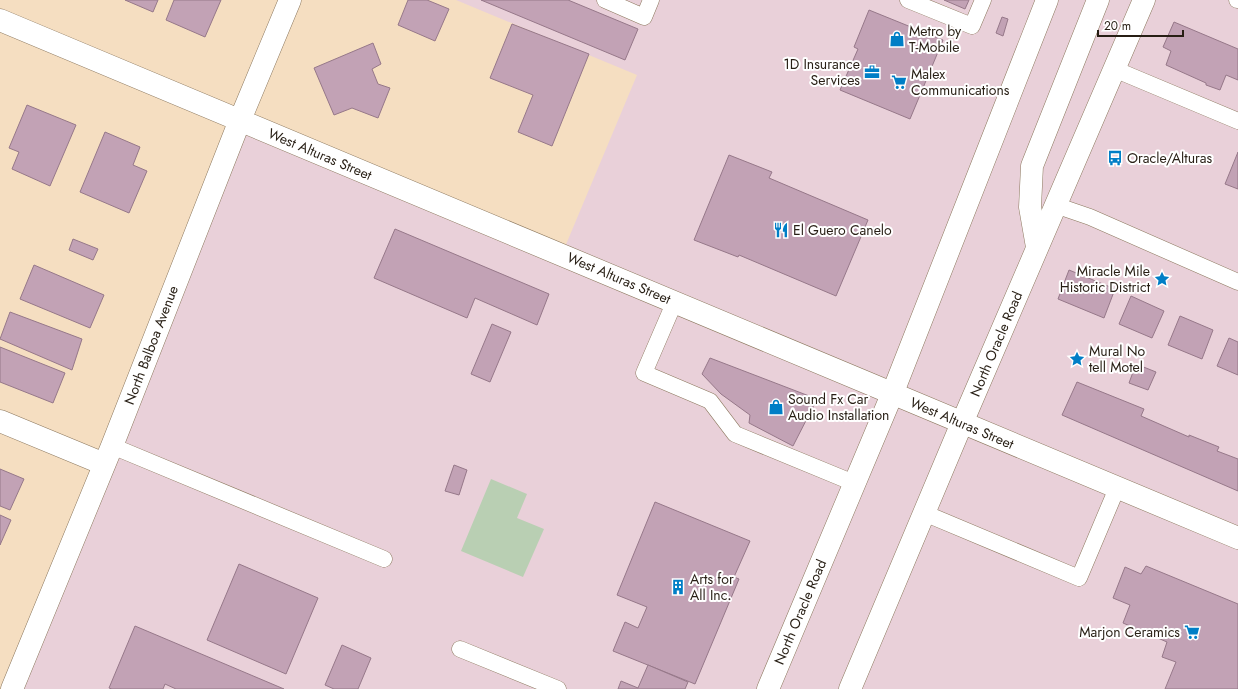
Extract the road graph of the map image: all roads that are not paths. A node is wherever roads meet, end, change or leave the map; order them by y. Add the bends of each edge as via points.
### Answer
1 (290, 0) edge
2 (605, 0) edge
3 (651, 0) edge
4 (908, 0) edge
5 (983, 0) edge
6 (1047, 0) edge
7 (1098, 0) edge
8 (1144, 0) edge
9 (0, 20) edge
10 (1114, 69) junction
11 (240, 120) junction
12 (1238, 121) edge
13 (1055, 205) junction
14 (1038, 247) junction
15 (1238, 282) edge
16 (675, 301) junction
17 (893, 392) junction
18 (0, 421) edge
19 (962, 423) junction
20 (108, 455) junction
21 (854, 483) junction
22 (1117, 488) junction
23 (924, 513) junction
24 (1238, 538) edge
25 (384, 559) dead end
26 (460, 649) dead end
27 (12, 689) edge
28 (558, 689) edge
29 (768, 689) edge
30 (850, 689) edge

1 - 11 street, North Balboa Avenue
2 - 3 lane via 644,17
4 - 5 lane via 972,26
6 - 17 street, North Oracle Road
7 - 14 street via 1032,166 1030,208
8 - 10 street, North Oracle Road
9 - 11 street, West Alturas Street
10 - 12 lane
10 - 13 street, North Oracle Road
11 - 16 street, West Alturas Street
11 - 20 street, North Balboa Avenue
13 - 14 street, North Oracle Road
13 - 15 lane
14 - 19 street, North Oracle Road
16 - 17 street, West Alturas Street
16 - 21 lane via 644,374 710,401 735,434
17 - 19 street, West Alturas Street
17 - 21 street, North Oracle Road
18 - 20 street
19 - 22 street, West Alturas Street
19 - 23 street, North Oracle Road
20 - 25 lane
20 - 27 street, North Balboa Avenue
21 - 29 street, North Oracle Road
22 - 23 lane via 1079,578
22 - 24 street, West Alturas Street
23 - 30 street, North Oracle Road
26 - 28 lane

